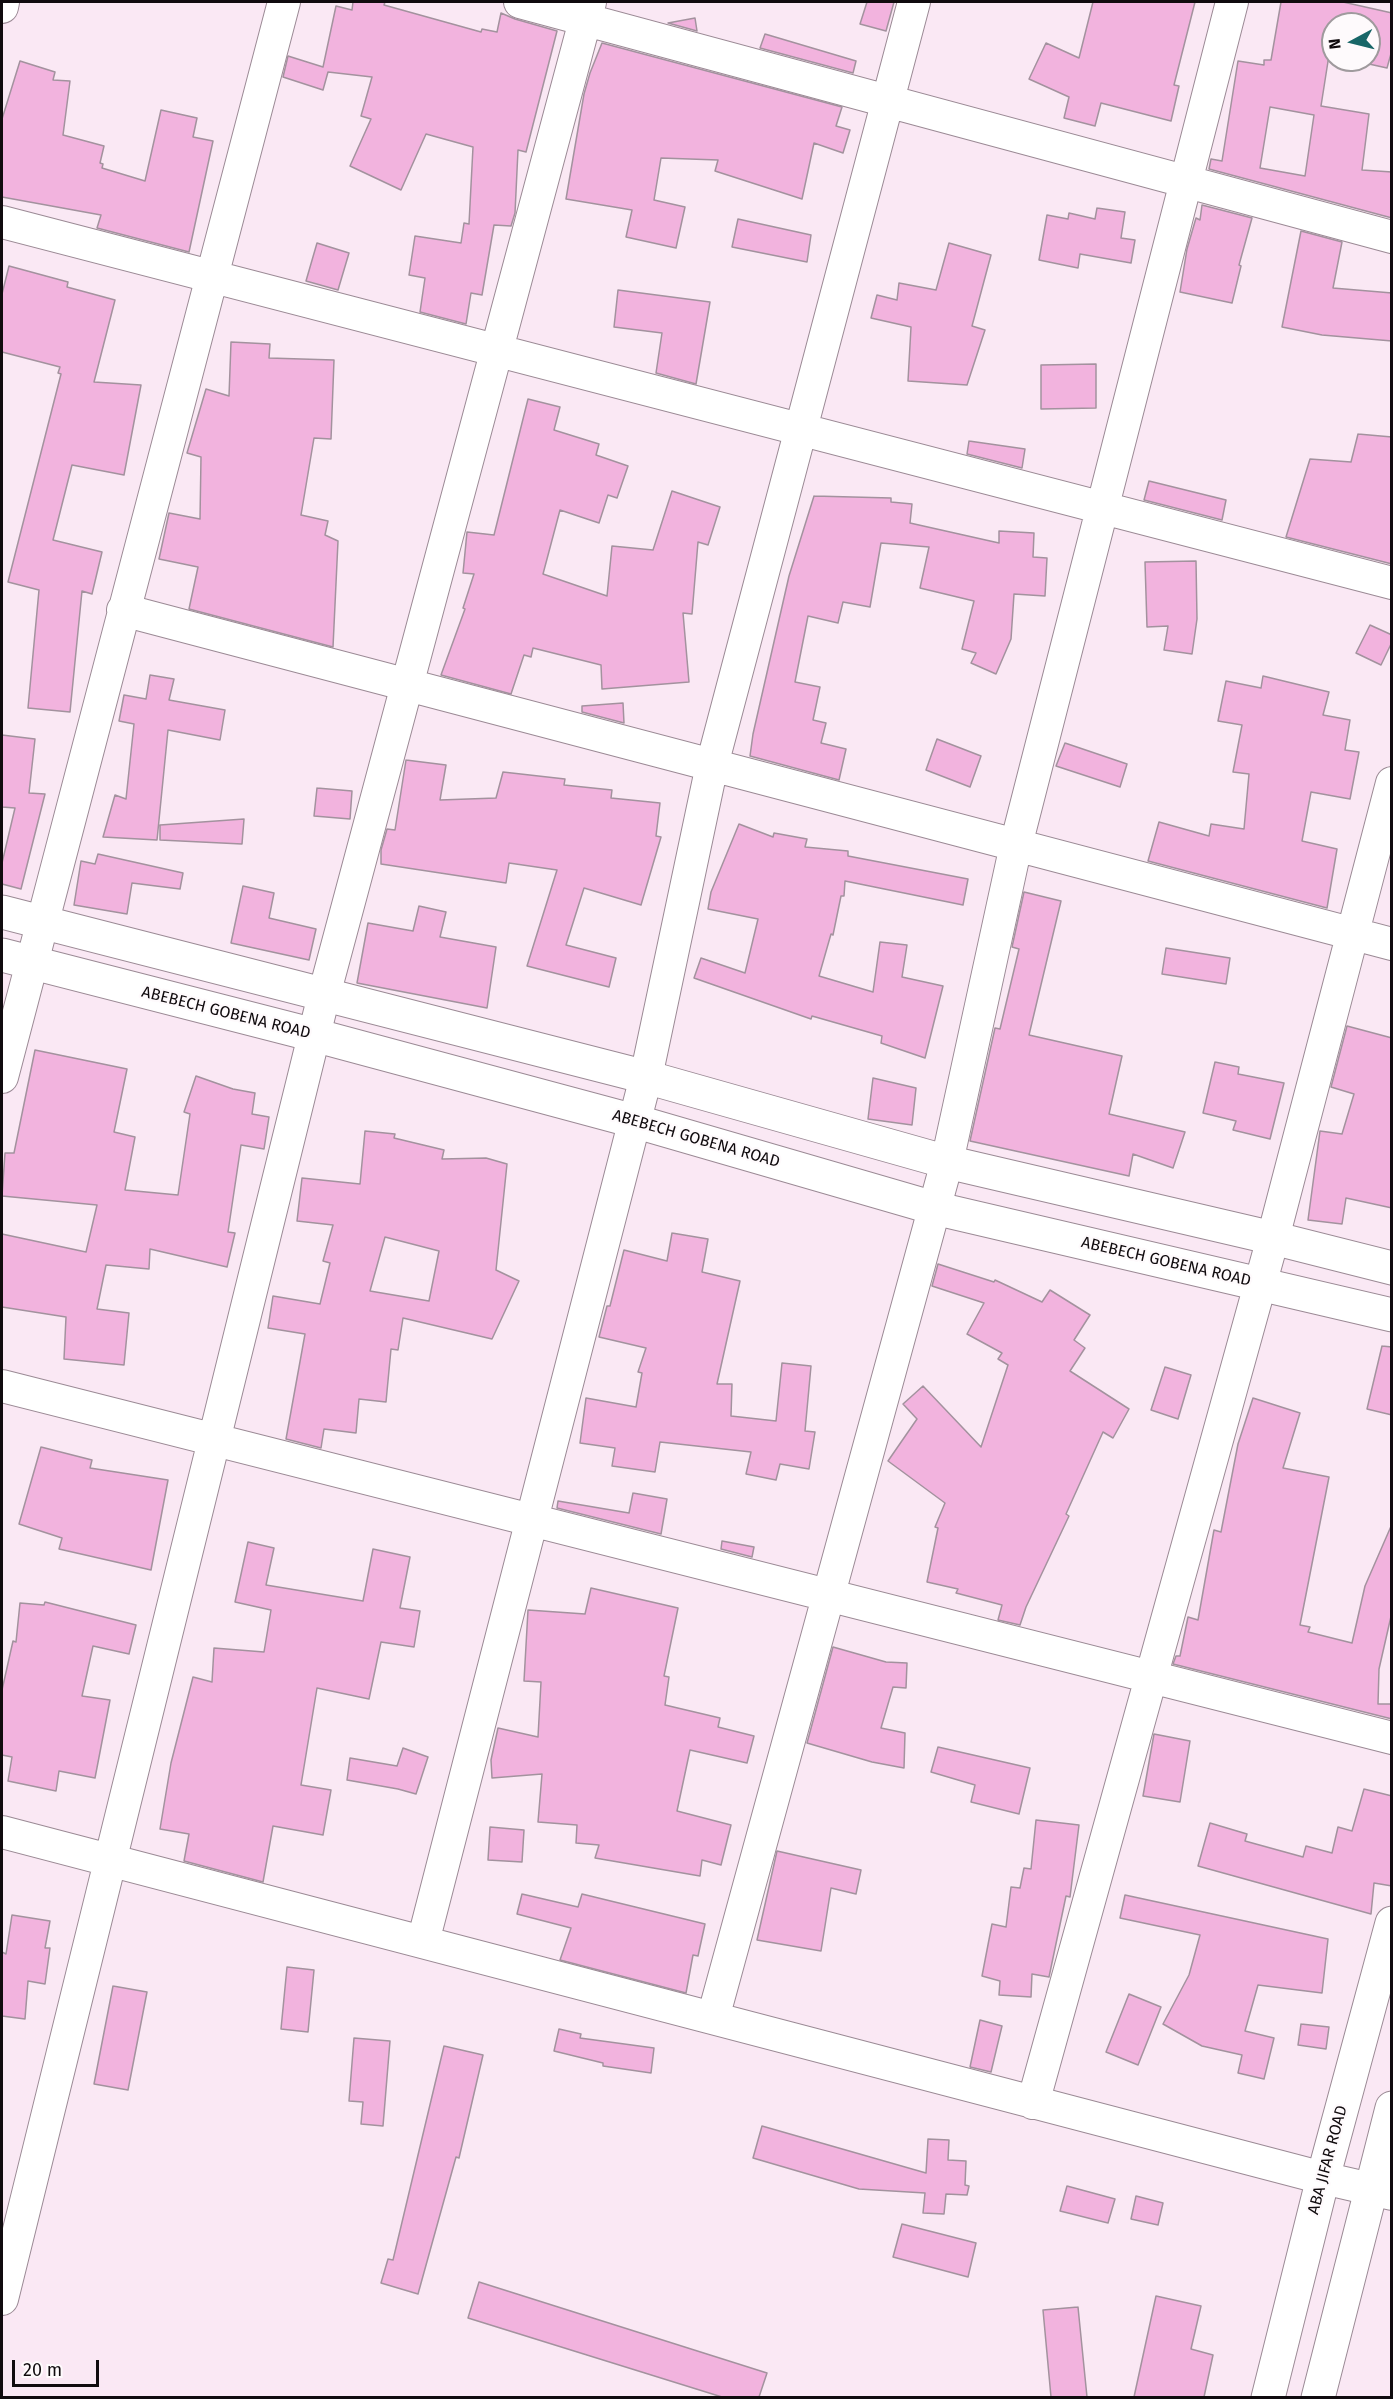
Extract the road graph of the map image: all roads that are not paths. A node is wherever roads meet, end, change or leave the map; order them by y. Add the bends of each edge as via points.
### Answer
1 (3, 2) edge
2 (284, 2) edge
3 (520, 2) edge
4 (914, 2) edge
5 (1232, 2) edge
6 (2, 7) edge
7 (587, 10) edge
8 (888, 101) junction
9 (1186, 183) junction
10 (2, 222) edge
11 (1392, 237) edge
12 (211, 276) junction
13 (496, 350) junction
14 (801, 429) junction
15 (1103, 508) junction
16 (1392, 583) edge
17 (123, 610) junction
18 (406, 685) junction
19 (712, 765) junction
20 (1392, 783) edge
21 (1016, 845) junction
22 (2, 912) edge
23 (41, 922) junction
24 (1352, 933) junction
25 (1392, 944) edge
26 (16, 959) edge
27 (324, 994) junction
28 (314, 1035) junction
29 (2, 1077) edge
30 (646, 1077) junction
31 (634, 1121) junction
32 (947, 1162) junction
33 (934, 1208) junction
34 (1273, 1238) junction
35 (1392, 1268) edge
36 (1260, 1285) junction
37 (1392, 1315) edge
38 (2, 1386) edge
39 (214, 1439) junction
40 (532, 1520) junction
41 (828, 1595) junction
42 (1151, 1677) junction
43 (1392, 1738) edge
44 (2, 1832) edge
45 (109, 1860) junction
46 (1392, 1923) edge
47 (423, 1942) junction
48 (713, 2018) junction
49 (1034, 2103) junction
50 (1392, 2108) edge
51 (1323, 2178) junction
52 (1381, 2191) edge
53 (2, 2297) edge
54 (1268, 2397) edge
55 (1318, 2397) edge

1 - 6 street
2 - 12 street
3 - 7 street
4 - 8 street
5 - 9 street
7 - 8 street
7 - 13 street
8 - 9 street
8 - 14 street
9 - 11 street
9 - 15 street
10 - 12 street
12 - 13 street
12 - 17 street
13 - 14 street
13 - 18 street
14 - 15 street
14 - 19 street
15 - 16 street
15 - 21 street
17 - 18 street
17 - 23 street
18 - 19 street
18 - 27 street
19 - 21 street
19 - 30 street
20 - 24 street
21 - 24 street
21 - 32 street
22 - 23 street
23 - 26 street
23 - 27 street
24 - 25 street
24 - 34 street
26 - 28 street, ABEBECH GOBENA ROAD
26 - 29 street
27 - 28 street
27 - 30 street
28 - 31 street, ABEBECH GOBENA ROAD
28 - 39 street
30 - 31 street
30 - 32 street
31 - 33 street, ABEBECH GOBENA ROAD
31 - 40 street
32 - 33 street
32 - 34 street
33 - 36 street, ABEBECH GOBENA ROAD
33 - 41 street
34 - 35 street
34 - 36 street
36 - 37 street, ABEBECH GOBENA ROAD
36 - 42 street
38 - 39 street
39 - 40 street
39 - 45 street
40 - 41 street
40 - 47 street
41 - 42 street
41 - 48 street
42 - 43 street
42 - 49 street
44 - 45 street
45 - 47 street
45 - 53 street
46 - 51 street, ABA JIFAR ROAD
47 - 48 street
48 - 49 street
49 - 51 street
50 - 52 street
51 - 52 street
51 - 54 street, ABA JIFAR ROAD
52 - 55 street

